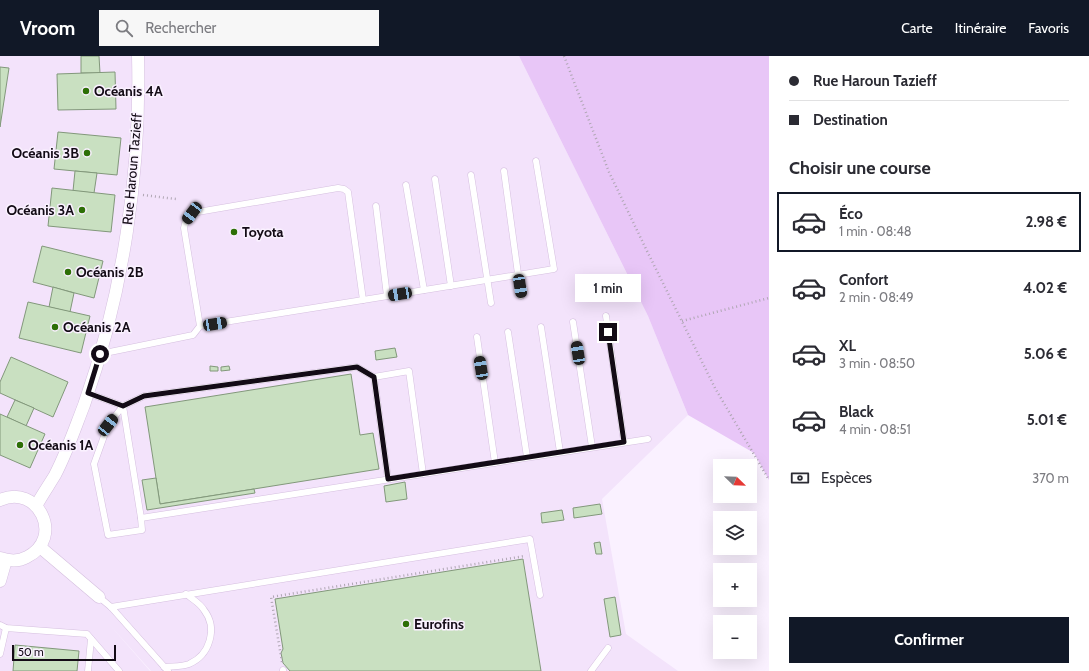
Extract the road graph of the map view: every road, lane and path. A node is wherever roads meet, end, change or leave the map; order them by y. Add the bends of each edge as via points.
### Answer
1 (138, 56) edge
2 (564, 56) edge
3 (536, 161) dead end
4 (504, 171) dead end
5 (471, 175) dead end
6 (435, 179) dead end
7 (406, 185) dead end
8 (133, 194) junction
9 (176, 199) dead end
10 (376, 206) dead end
11 (518, 275) junction
12 (488, 280) junction
13 (451, 286) junction
14 (424, 290) junction
15 (387, 296) junction
16 (521, 296) dead end
17 (769, 298) edge
18 (363, 300) junction
19 (490, 303) dead end
20 (606, 316) dead end
21 (682, 321) junction
22 (573, 322) dead end
23 (200, 326) junction
24 (540, 327) dead end
25 (508, 332) dead end
26 (477, 337) dead end
27 (100, 354) junction
28 (374, 377) junction
29 (88, 393) junction
30 (123, 406) junction
31 (648, 439) dead end
32 (624, 442) junction
33 (592, 447) junction
34 (560, 452) junction
35 (527, 458) junction
36 (495, 462) junction
37 (423, 474) junction
38 (388, 479) junction
39 (769, 480) edge
40 (0, 500) edge
41 (36, 506) junction
42 (141, 518) junction
43 (40, 547) junction
44 (533, 555) junction
45 (3, 559) edge
46 (0, 581) edge
47 (186, 594) junction
48 (540, 595) dead end
49 (99, 598) joint
50 (111, 608) junction
51 (3, 626) edge
52 (92, 639) junction
53 (608, 648) dead end
54 (0, 654) edge
55 (166, 669) edge
56 (88, 671) edge
57 (119, 671) edge
58 (283, 671) edge
59 (591, 671) edge

1 - 8 street, Rue Haroun Tazieff
2 - 21 path via 609,172
3 - 11 lane via 554,269
4 - 11 lane
5 - 12 lane
6 - 13 lane
7 - 14 lane
8 - 9 path
8 - 27 street, Rue Haroun Tazieff via 119,275
10 - 15 lane
11 - 12 lane
11 - 16 lane
12 - 13 lane
12 - 19 lane
13 - 14 lane
14 - 15 lane
15 - 18 lane
17 - 21 path
18 - 23 lane
18 - 23 lane via 348,192 338,188 192,213 184,228
20 - 32 lane
21 - 39 path via 715,388
22 - 33 lane
23 - 27 lane via 193,336
24 - 34 lane
25 - 35 lane
26 - 36 lane
27 - 29 street, Rue Haroun Tazieff
28 - 30 lane via 357,367 144,396
28 - 37 lane via 409,371
28 - 38 lane
29 - 30 lane
29 - 41 street, Rue Haroun Tazieff via 63,458
30 - 42 lane
30 - 42 lane via 108,425 94,464 108,535 142,530
31 - 32 lane
32 - 33 lane
33 - 34 lane
34 - 35 lane
35 - 36 lane
36 - 37 lane
37 - 38 lane
38 - 42 lane
40 - 41 street via 17,496 27,499
41 - 43 street via 42,513 46,530
43 - 45 street via 25,559
43 - 49 street
44 - 47 lane via 530,539
44 - 48 lane
44 - 58 path via 271,597
45 - 46 street
47 - 50 lane
47 - 55 lane via 199,603 207,614 211,637 198,659
49 - 50 lane
50 - 55 lane
51 - 52 lane via 87,634
51 - 54 lane
52 - 56 lane
52 - 57 lane
53 - 59 lane

